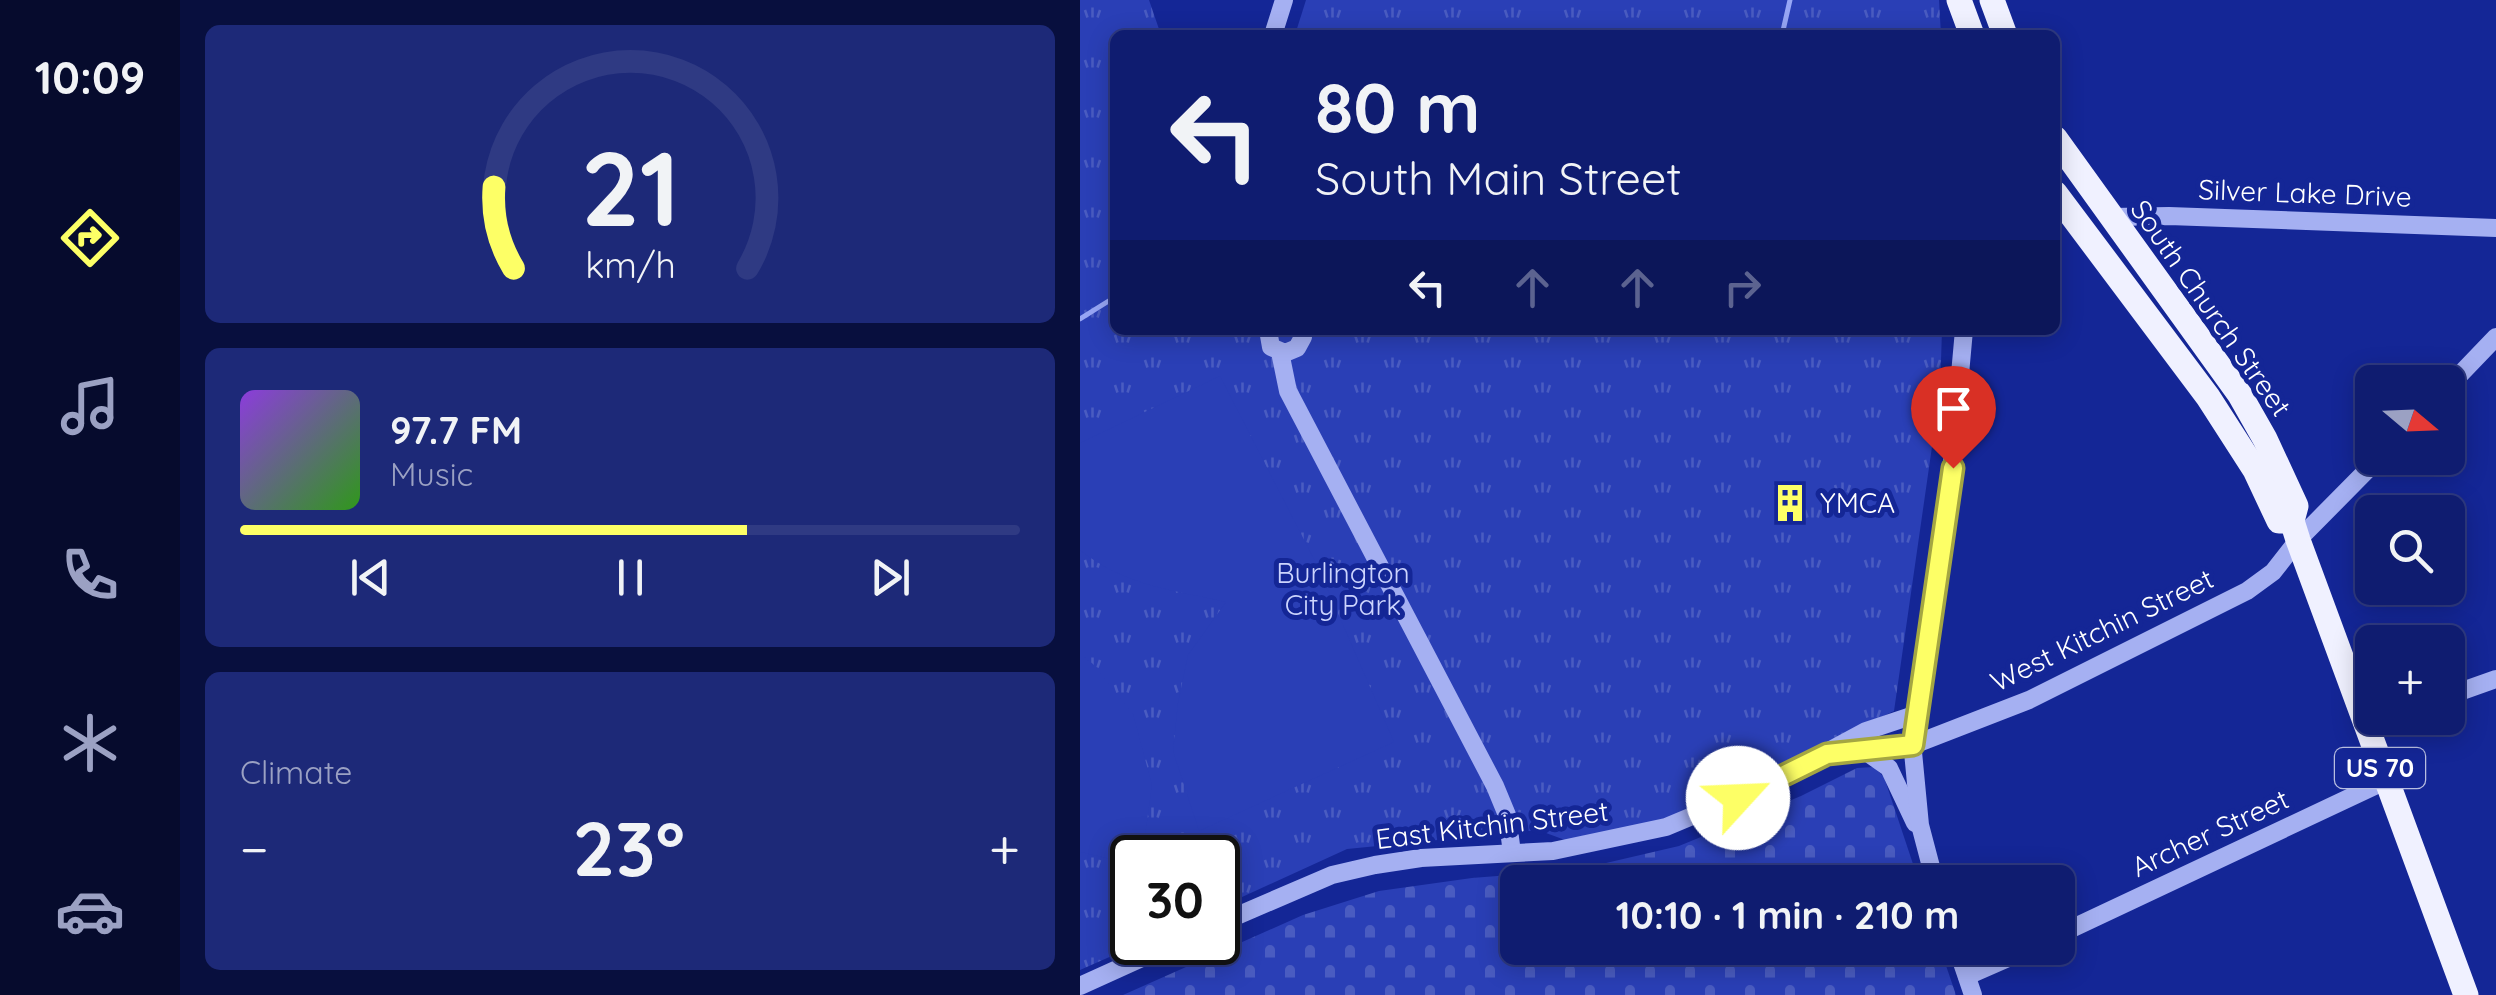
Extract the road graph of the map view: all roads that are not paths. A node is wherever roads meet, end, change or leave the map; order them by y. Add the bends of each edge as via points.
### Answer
1 (1284, 0) edge
2 (1958, 0) edge
3 (1991, 0) edge
4 (1275, 30) edge
5 (1958, 30) edge
6 (1970, 30) edge
7 (1990, 30) edge
8 (2004, 30) edge
9 (2060, 145) edge
10 (2060, 170) edge
11 (2096, 196) junction
12 (2060, 201) edge
13 (2112, 217) junction
14 (2496, 228) edge
15 (1268, 335) edge
16 (1303, 335) edge
17 (1964, 335) edge
18 (2496, 337) edge
19 (1280, 352) junction
20 (2465, 369) edge
21 (2359, 475) edge
22 (2295, 531) junction
23 (2355, 675) edge
24 (2496, 679) edge
25 (2465, 690) edge
26 (1918, 714) junction
27 (2377, 735) edge
28 (1913, 745) junction
29 (1866, 750) junction
30 (1827, 754) junction
31 (2385, 781) junction
32 (1924, 842) junction
33 (1512, 852) junction
34 (1931, 865) edge
35 (1240, 915) edge
36 (2075, 927) edge
37 (1126, 965) edge
38 (1964, 965) edge
39 (1993, 965) edge
40 (1968, 976) junction
41 (1080, 986) edge
42 (2464, 994) edge
43 (1974, 995) edge

1 - 4 street
2 - 5 main road
2 - 6 main road
3 - 7 main road
3 - 8 main road
9 - 11 main road, South Church Street / US 70
10 - 11 main road via 2077,193
11 - 13 main road, South Church Street / US 70
12 - 22 main road, South Church Street / US 70 via 2208,397 2279,521
13 - 14 street, Silver Lake Drive
13 - 22 main road, South Church Street / US 70 via 2240,395 2296,506
15 - 19 street
16 - 19 street via 1298,348
17 - 26 street via 1944,545
18 - 20 street
19 - 33 street via 1288,391 1496,786
21 - 22 street, West Kitchin Street
22 - 23 main road, South Church Street / US 70
22 - 28 street, West Kitchin Street via 2273,572 2247,591 2029,700
24 - 25 street
26 - 28 street
26 - 30 street, East Kitchin Street via 1866,731
27 - 31 main road, South Church Street / US 70
28 - 29 street, East Kitchin Street
28 - 32 street
29 - 30 street, East Kitchin Street
29 - 32 street via 1888,768
30 - 33 street, East Kitchin Street via 1666,827 1584,847
31 - 36 street, Archer Street
31 - 42 main road, South Church Street / US 70
32 - 34 street
33 - 35 street, East Kitchin Street via 1421,858 1332,875
37 - 41 street
38 - 40 street
39 - 40 street
40 - 43 street

